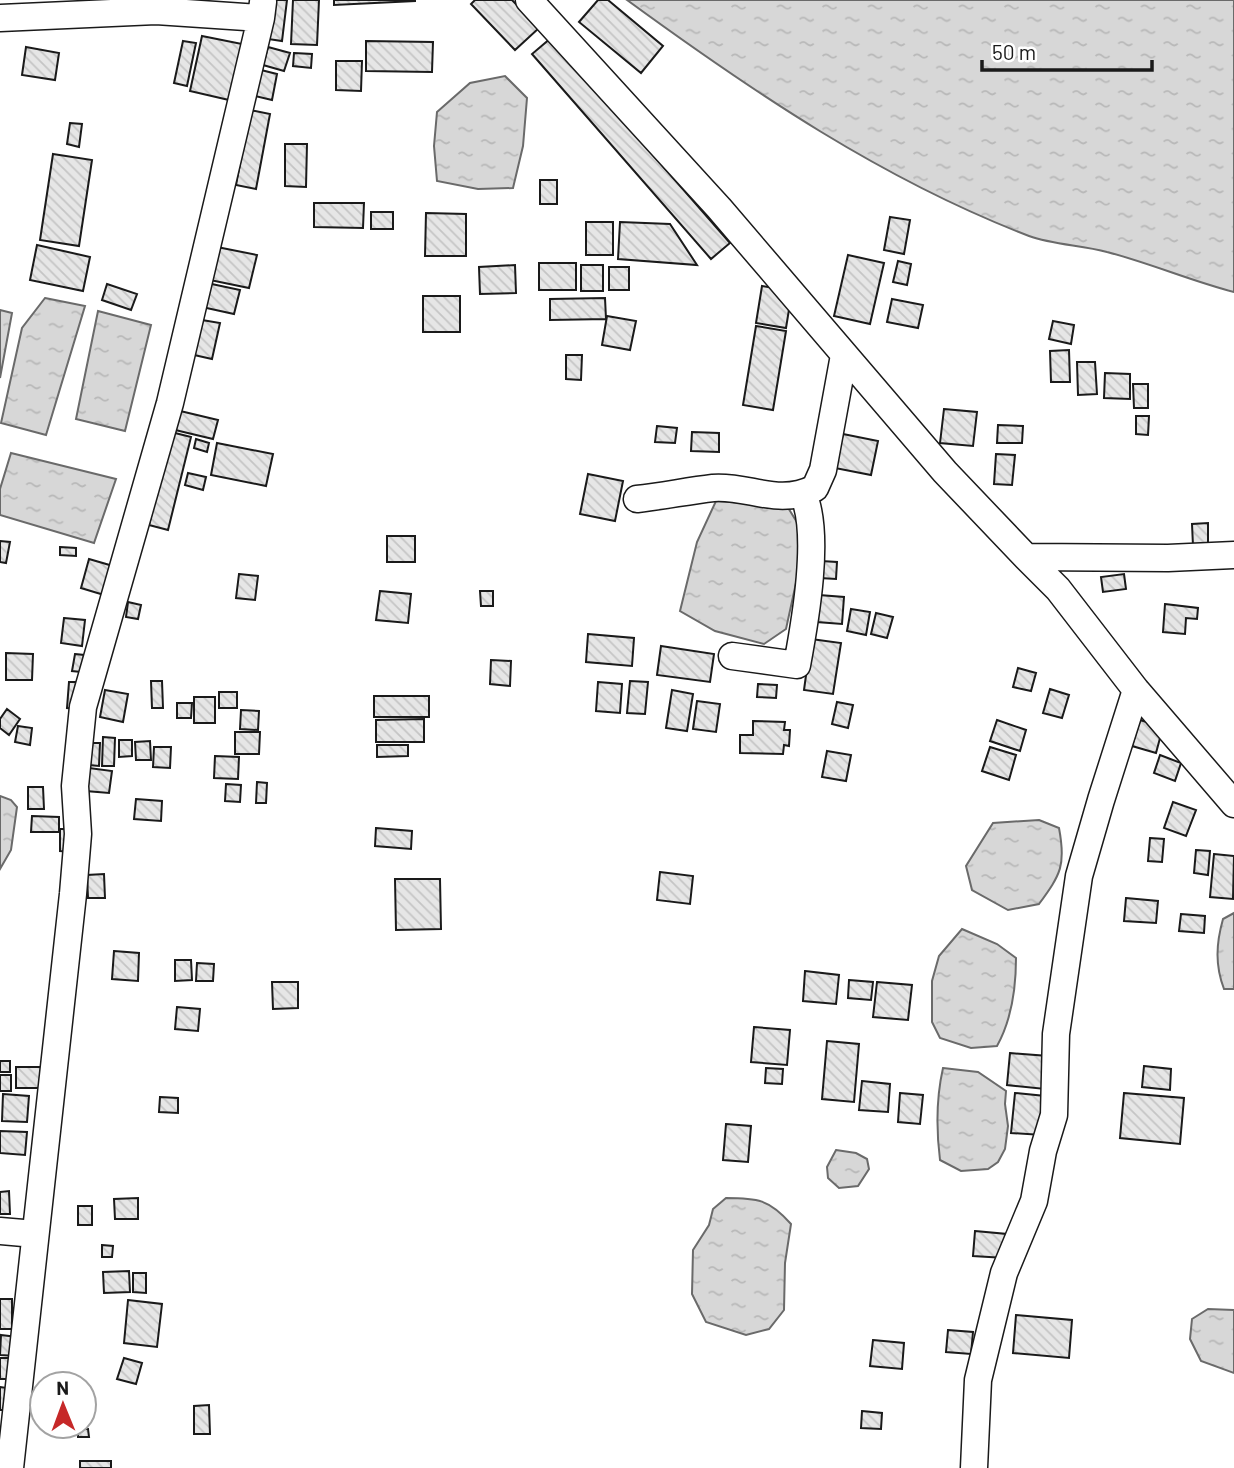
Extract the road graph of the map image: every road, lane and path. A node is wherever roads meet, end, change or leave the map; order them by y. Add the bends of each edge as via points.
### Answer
1 (529, 0) edge
2 (262, 9) edge
3 (0, 18) edge
4 (844, 355) junction
5 (803, 494) junction
6 (637, 499) dead end
7 (1234, 555) edge
8 (1026, 557) junction
9 (732, 656) dead end
10 (1136, 690) junction
11 (1234, 804) edge
12 (0, 1231) edge
13 (35, 1234) junction
14 (10, 1468) edge
15 (974, 1468) edge

1 - 4 street via 719,208
2 - 3 street
2 - 13 street via 170,403 83,706 75,786 78,834 73,894
4 - 5 street via 822,470 816,488
4 - 8 street
5 - 6 street via 778,496 715,488
5 - 9 street via 810,508 810,569 797,665
7 - 8 street
8 - 10 street via 1058,589
10 - 11 street
10 - 15 street via 1079,876 1056,1034 1054,1115 1034,1201 1004,1273 978,1380
12 - 13 street
13 - 14 street

